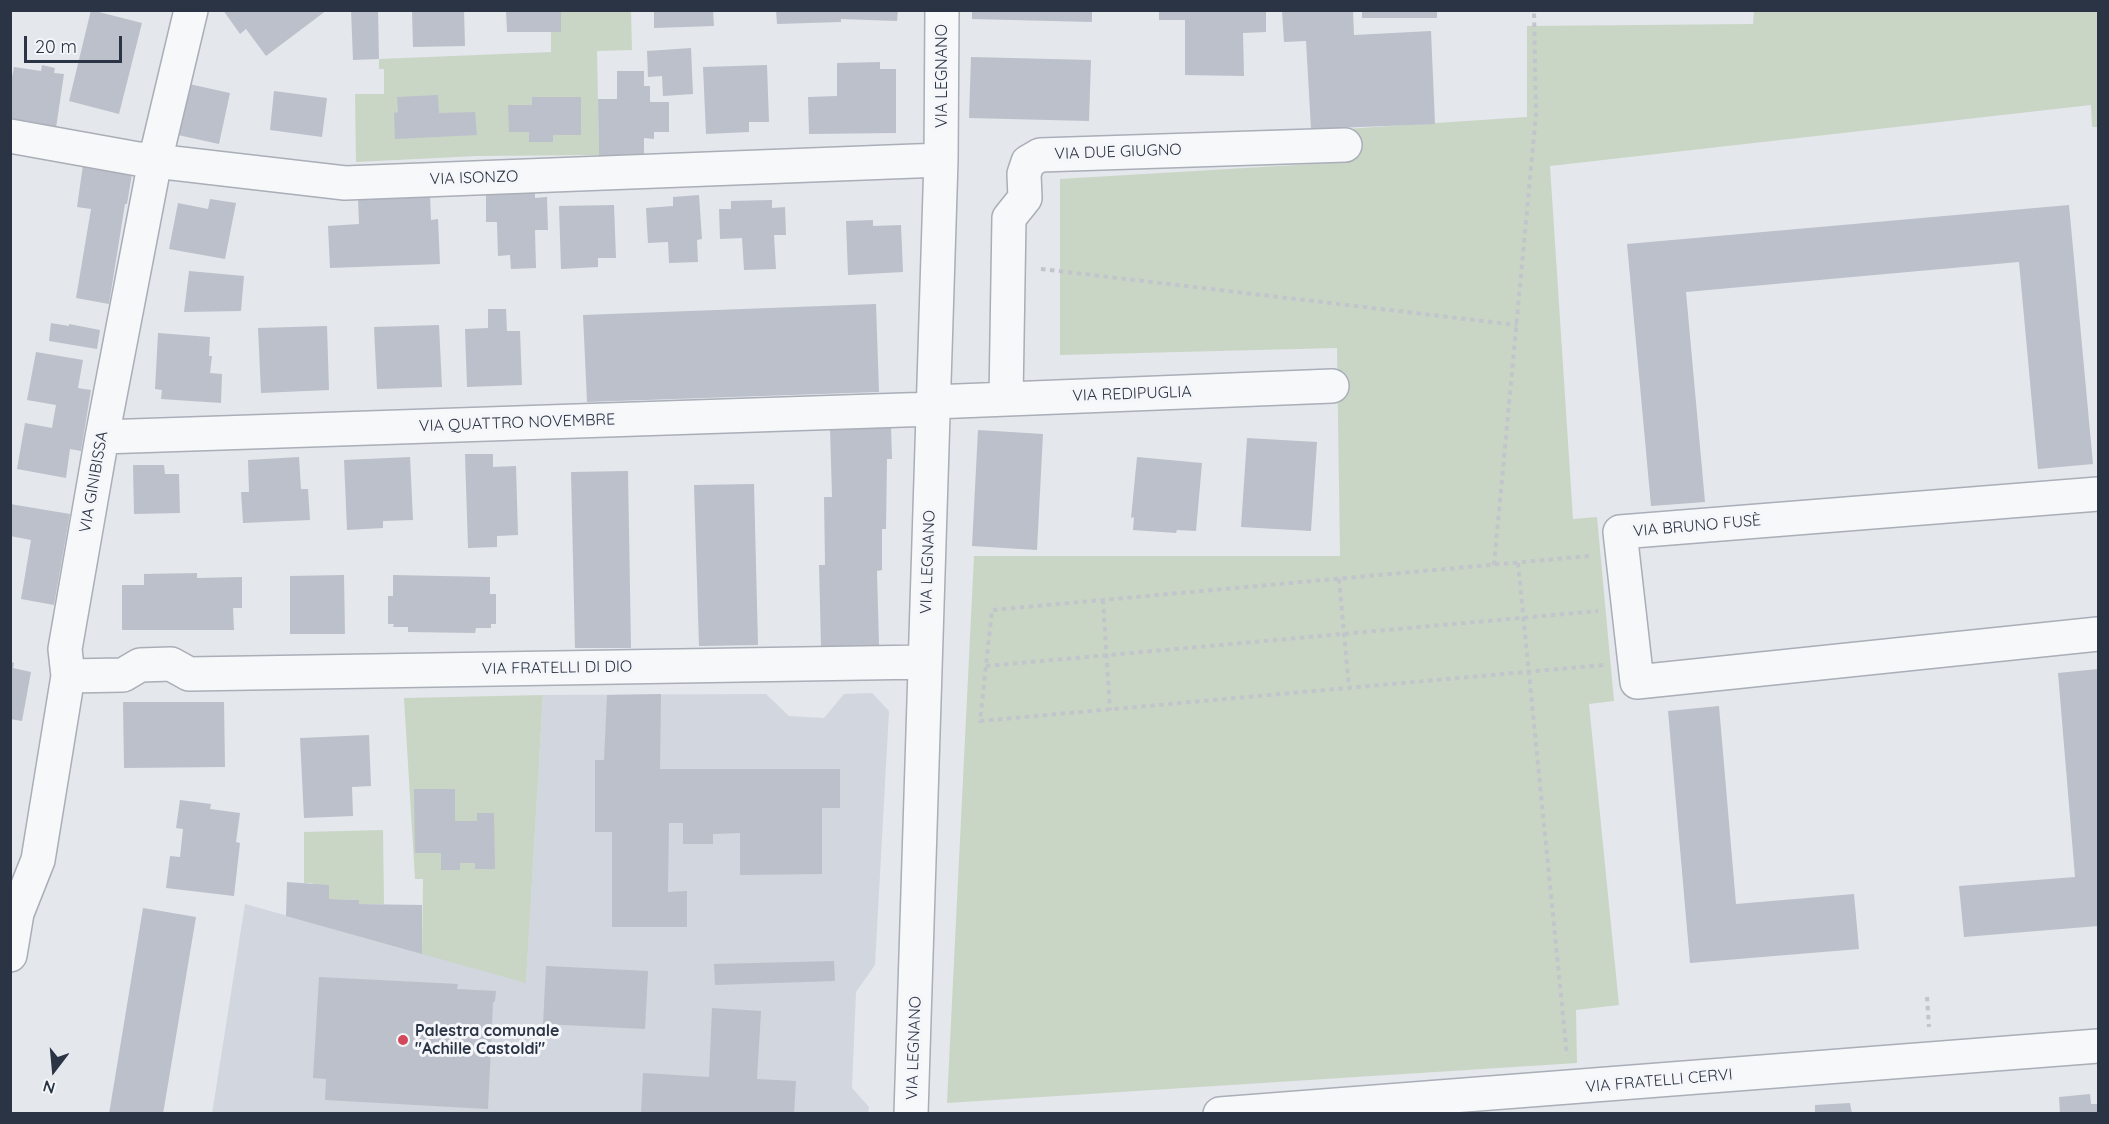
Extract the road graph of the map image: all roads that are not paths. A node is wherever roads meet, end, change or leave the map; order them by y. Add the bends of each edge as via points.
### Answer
1 (191, 10) edge
2 (942, 10) edge
3 (10, 136) edge
4 (1345, 145) dead end
5 (941, 160) junction
6 (155, 161) junction
7 (1332, 386) dead end
8 (1006, 399) junction
9 (933, 406) junction
10 (102, 437) junction
11 (2098, 494) edge
12 (2098, 634) edge
13 (924, 662) junction
14 (68, 676) junction
15 (10, 955) edge
16 (2098, 1046) edge
17 (911, 1113) edge
18 (1220, 1113) edge

1 - 6 street, VIA GINIBISSA
2 - 5 street, VIA LEGNANO
3 - 6 street, VIA ISONZO
4 - 8 street, VIA DUE GIUGNO via 1040,155 1028,162 1025,198 1009,218
5 - 6 street, VIA ISONZO via 345,183
5 - 9 street, VIA LEGNANO
6 - 10 street, VIA GINIBISSA
7 - 8 street, VIA REDIPUGLIA
8 - 9 street, VIA REDIPUGLIA
9 - 10 street, VIA QUATTRO NOVEMBRE
9 - 13 street, VIA LEGNANO
10 - 14 street, VIA GINIBISSA via 65,649
11 - 12 street, VIA BRUNO FUSÈ via 1620,532 1637,682
13 - 14 street, VIA FRATELLI DI DIO via 189,674 171,664 160,664 140,665 123,675
13 - 17 street, VIA LEGNANO
14 - 15 street, VIA GINIBISSA via 38,860 17,912
16 - 18 street, VIA FRATELLI CERVI

